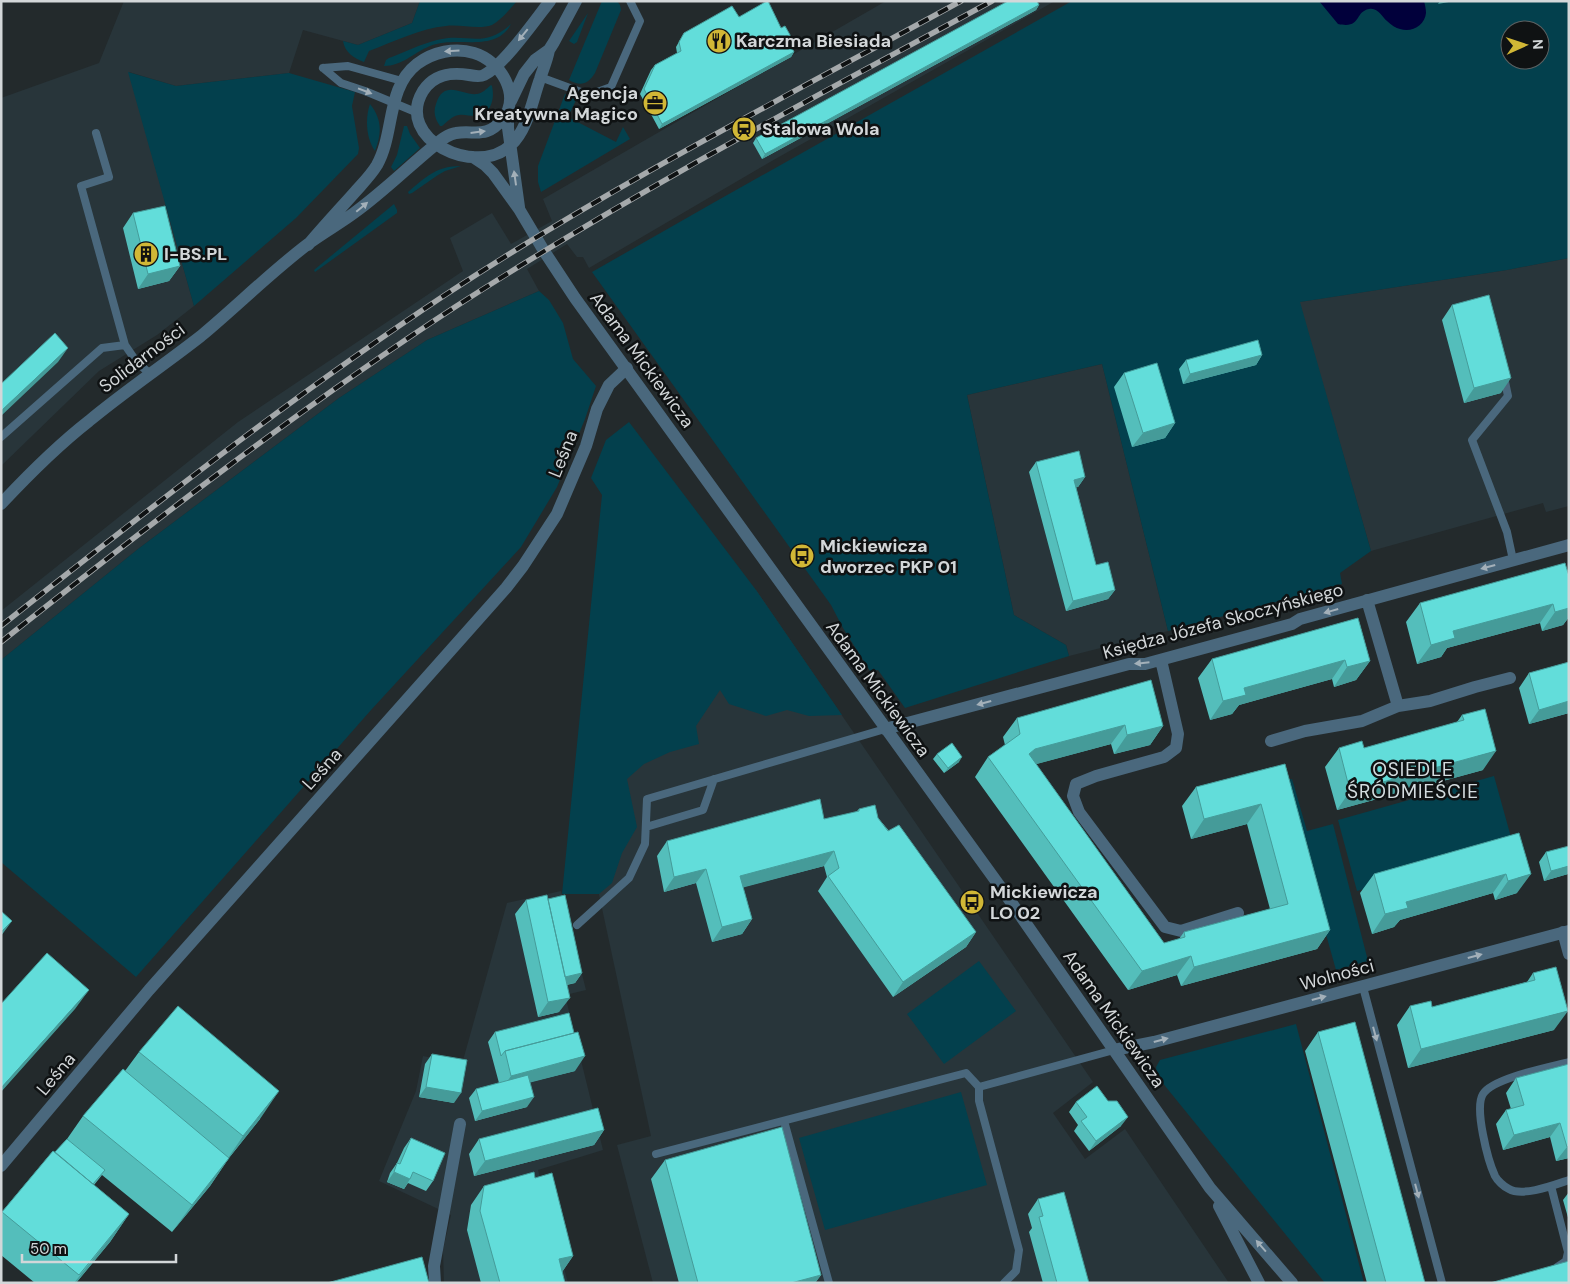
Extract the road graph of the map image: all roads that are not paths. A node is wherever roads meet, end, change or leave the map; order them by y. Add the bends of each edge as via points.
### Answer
1 (550, 1) edge
2 (576, 1) edge
3 (630, 1) edge
4 (549, 50) junction
5 (496, 67) junction
6 (540, 77) junction
7 (402, 81) junction
8 (394, 103) junction
9 (509, 106) junction
10 (418, 113) junction
11 (96, 134) dead end
12 (436, 144) junction
13 (510, 146) junction
14 (473, 157) junction
15 (519, 209) junction
16 (308, 245) junction
17 (125, 345) junction
18 (627, 368) junction
19 (1503, 369) edge
20 (150, 374) junction
21 (1, 437) edge
22 (1, 504) edge
23 (1569, 545) edge
24 (1514, 560) junction
25 (1367, 600) junction
26 (1161, 660) junction
27 (1510, 678) dead end
28 (1398, 706) junction
29 (885, 729) junction
30 (1270, 741) dead end
31 (714, 780) junction
32 (646, 827) junction
33 (1238, 913) dead end
34 (577, 925) dead end
35 (1566, 932) edge
36 (1569, 954) edge
37 (1363, 987) junction
38 (1114, 1050) junction
39 (1569, 1062) edge
40 (979, 1087) junction
41 (784, 1121) junction
42 (460, 1124) dead end
43 (656, 1154) dead end
44 (1, 1166) edge
45 (1569, 1180) edge
46 (1551, 1186) junction
47 (1210, 1188) junction
48 (1548, 1270) edge
49 (435, 1283) edge
50 (829, 1283) edge
51 (1004, 1283) edge
52 (1259, 1283) edge
53 (1292, 1283) edge
54 (1442, 1283) edge

1 -> 5 street
2 - 4 street
3 - 6 lane via 640,21 611,87 589,95
4 - 6 street
4 - 9 street, Solidarności via 524,74
5 -> 7 street via 477,54 458,50 443,52 420,62
5 - 9 street, Adama Mickiewicza via 508,83
5 - 10 street via 484,76 453,73 432,81 422,92
6 - 13 street via 524,126
7 - 8 street, Solidarności
7 -> 8 lane via 348,66 323,68 341,83
8 - 10 lane
8 - 16 street, Solidarności via 377,165
12 -> 9 street, Solidarności via 454,133 492,129
9 - 13 street, Adama Mickiewicza
10 - 12 street via 422,128
11 - 17 lane via 108,178 81,186
12 - 14 street via 448,152
16 -> 12 street, Solidarności via 355,212
13 - 14 street via 495,155
15 -> 13 street, Adama Mickiewicza
14 - 15 street, Adama Mickiewicza via 486,165
15 - 18 street, Adama Mickiewicza via 575,298
16 - 20 street, Solidarności
17 - 20 lane
17 - 21 lane via 102,348
18 - 29 street, Adama Mickiewicza
18 - 44 street, Leśna via 610,384 597,409 586,446 557,514 506,588 149,990
19 - 24 lane via 1508,396 1472,440 1507,532
20 - 22 street, Solidarności via 62,444
23 - 24 street, Księdza Józefa Skoczyńskiego
24 -> 25 street, Księdza Józefa Skoczyńskiego
25 -> 26 street, Księdza Józefa Skoczyńskiego
25 - 28 street
26 -> 29 street, Księdza Józefa Skoczyńskiego via 1129,664
26 - 33 street via 1178,734 1176,748 1164,757 1076,784 1073,796 1079,812 1165,927 1181,931
27 - 28 street via 1430,701
28 - 30 street via 1362,721
29 - 31 lane
29 - 38 street, Adama Mickiewicza
31 - 32 lane via 703,810
31 - 32 lane via 647,799
32 - 34 lane via 645,844 629,878
35 - 36 street
37 -> 35 street, Wolności
38 -> 37 street, Wolności
37 -> 54 lane
38 - 40 lane
38 - 47 street, Adama Mickiewicza
39 - 46 lane via 1502,1080 1483,1093 1479,1111 1487,1154 1496,1178 1509,1190 1525,1192
40 - 41 lane via 966,1073
40 - 51 lane via 978,1101 1019,1250 1016,1271
41 - 43 lane
41 - 50 lane
42 - 49 street via 434,1266
45 - 46 lane
46 - 48 lane via 1568,1252 1566,1261
47 - 52 street, Adama Mickiewicza
53 -> 47 street, Adama Mickiewicza

